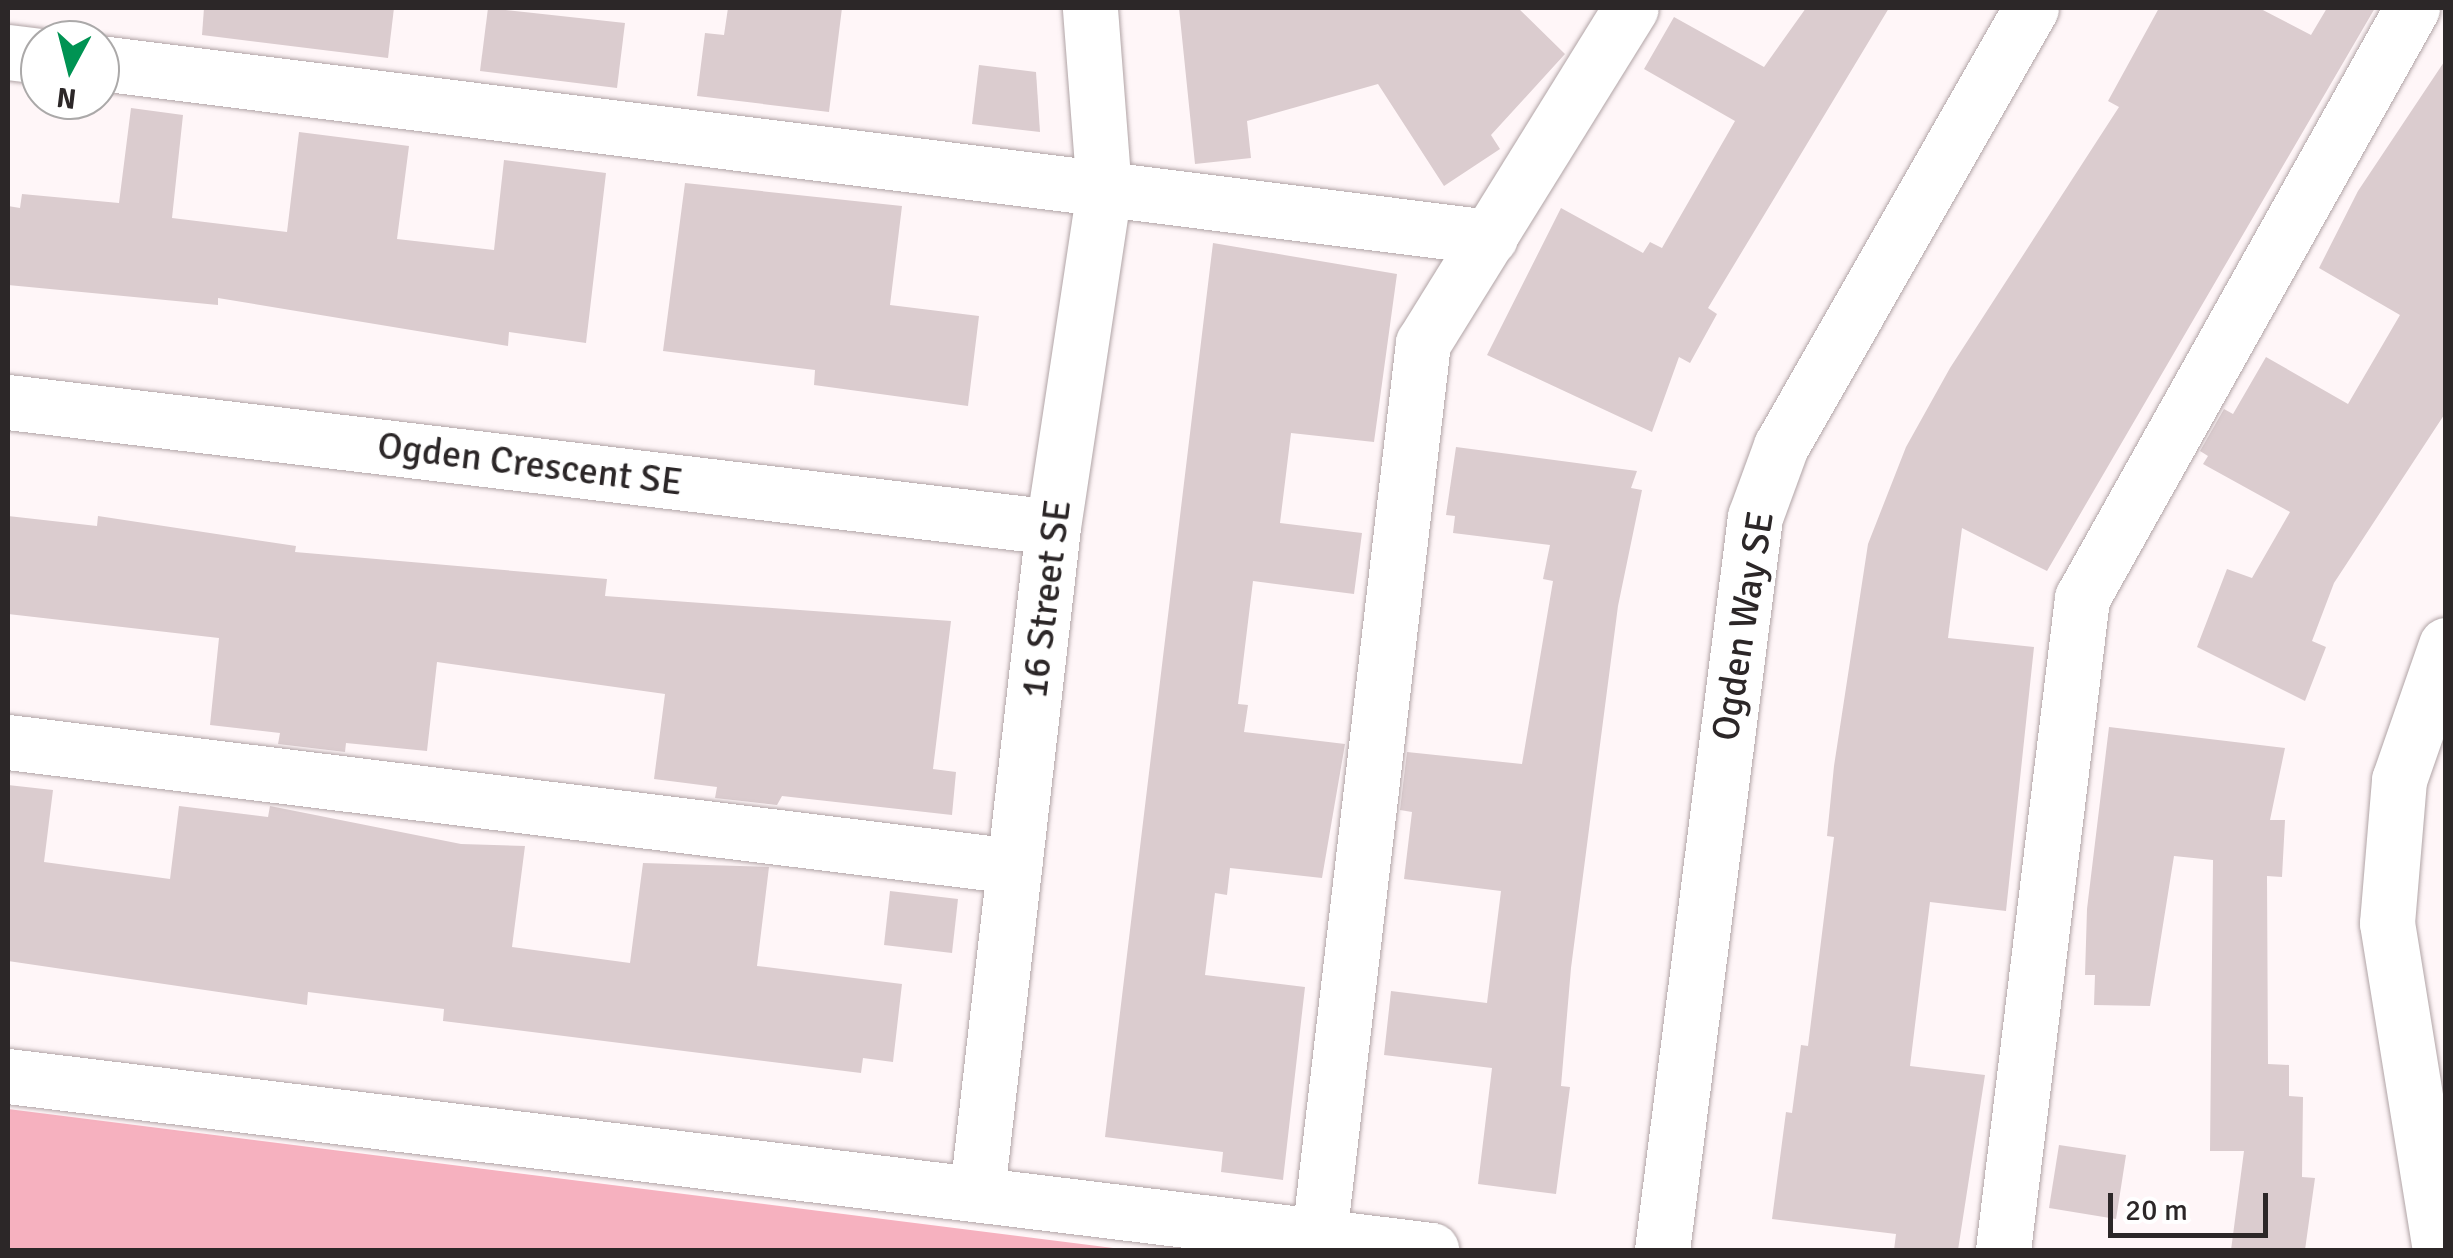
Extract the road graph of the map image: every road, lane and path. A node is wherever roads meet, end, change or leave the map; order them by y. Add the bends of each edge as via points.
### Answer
1 (1090, 8) edge
2 (1630, 8) edge
3 (2031, 8) edge
4 (2412, 8) edge
5 (120, 66) edge
6 (1104, 191) junction
7 (1490, 237) junction
8 (8, 402) edge
9 (1053, 527) junction
10 (2446, 645) edge
11 (8, 742) edge
12 (1014, 866) junction
13 (8, 1076) edge
14 (977, 1192) junction
15 (1319, 1236) junction
16 (1431, 1250) edge
17 (1662, 1250) edge
18 (2002, 1250) edge
19 (2440, 1250) edge

1 - 6 street, 16 Street SE
2 - 7 street
3 - 17 street, Ogden Way SE via 1781,446 1755,517
4 - 18 street via 2082,598
5 - 6 street
6 - 7 street
6 - 9 street, 16 Street SE
7 - 15 street via 1423,343
8 - 9 street, Ogden Crescent SE
9 - 12 street, 16 Street SE
10 - 19 street via 2399,780 2387,923
11 - 12 street
12 - 14 street, 16 Street SE
13 - 14 street
14 - 15 street
15 - 16 street

